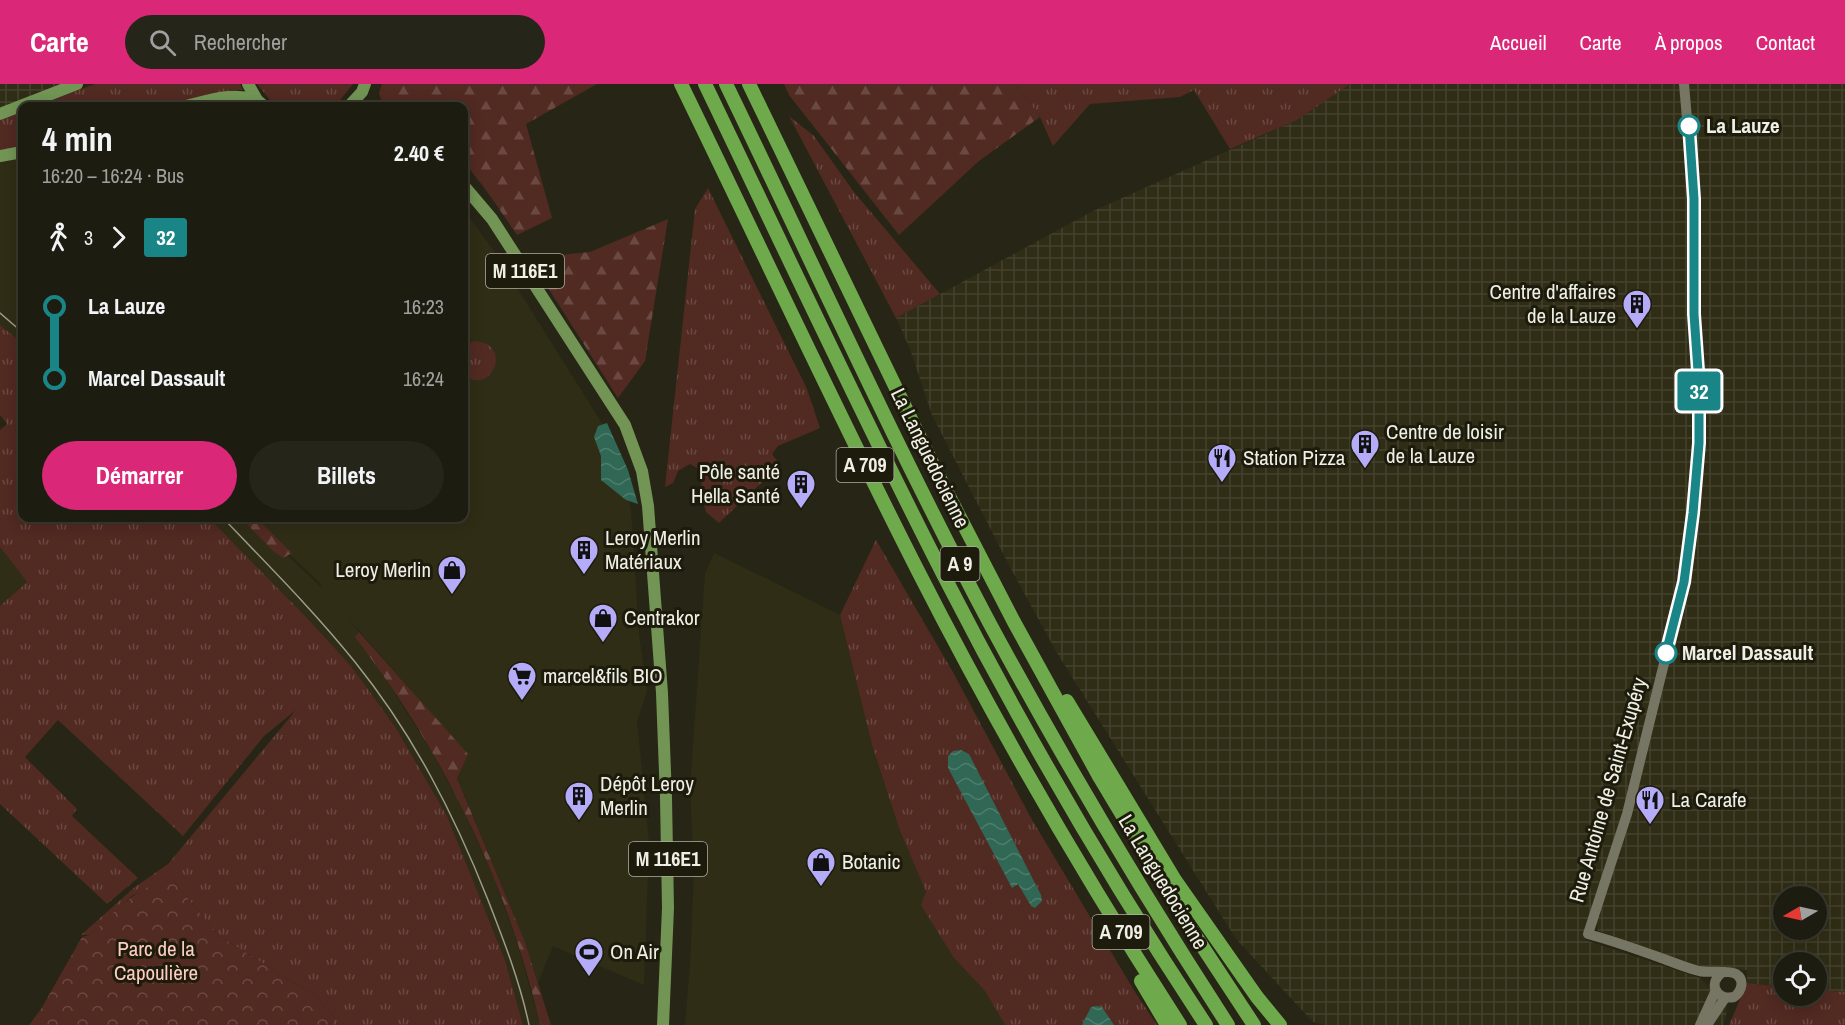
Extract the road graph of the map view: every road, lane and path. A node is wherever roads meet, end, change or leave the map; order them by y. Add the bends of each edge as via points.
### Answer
1 (77, 84) edge
2 (248, 84) edge
3 (681, 84) edge
4 (705, 84) edge
5 (726, 84) edge
6 (749, 84) edge
7 (1684, 84) edge
8 (364, 88) edge
9 (31, 102) edge
10 (202, 102) edge
11 (259, 102) edge
12 (260, 102) edge
13 (352, 102) edge
14 (18, 107) edge
15 (0, 114) edge
16 (18, 153) edge
17 (0, 156) edge
18 (468, 191) edge
19 (993, 583) junction
20 (1065, 839) junction
21 (1697, 971) junction
22 (1723, 972) junction
23 (1715, 986) junction
24 (1725, 998) junction
25 (663, 1025) edge
26 (1167, 1025) edge
27 (1180, 1025) edge
28 (1206, 1025) edge
29 (1228, 1025) edge
30 (1254, 1025) edge
31 (1280, 1025) edge
32 (1700, 1025) edge
33 (1707, 1025) edge

1 - 9 main road
2 - 12 main road
3 - 20 highway, A 709 via 918,572
4 - 28 highway, La Languedocienne / A 9 via 969,624 1071,808
5 - 29 highway, La Languedocienne / A 9 via 989,622 1116,847
6 - 19 highway, A 709
7 - 21 street, Rue Antoine de Saint-Exupéry via 1694,199 1694,314 1699,385 1693,513 1684,582 1627,813 1588,934
8 - 13 main road
10 - 11 main road via 235,96
14 - 15 main road
16 - 17 main road
18 - 25 main road, M 116E1 via 492,219 625,425 642,471 662,693 666,798 668,908
19 - 30 highway, A 709 via 1100,778
19 - 31 highway via 1175,880
20 - 26 highway via 1104,918
20 - 27 highway, A 709
21 - 22 street
21 - 23 street
22 - 23 street
22 - 24 street via 1738,975 1742,986 1734,997
23 - 24 street
23 - 32 street
24 - 33 street

